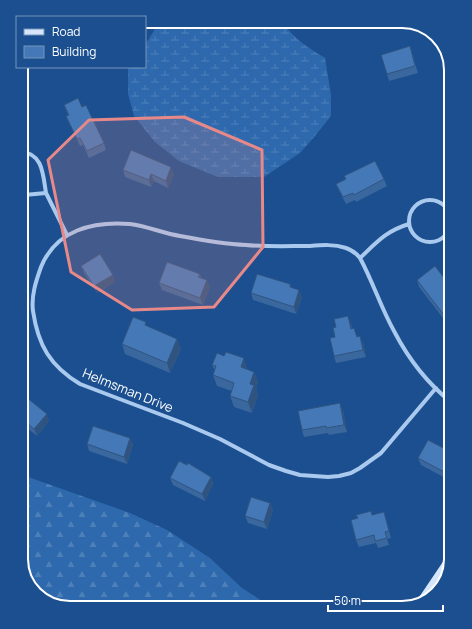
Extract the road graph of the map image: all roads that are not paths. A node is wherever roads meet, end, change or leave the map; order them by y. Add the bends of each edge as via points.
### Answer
1 (28, 154) edge
2 (46, 193) junction
3 (28, 195) edge
4 (444, 206) edge
5 (409, 224) junction
6 (67, 235) junction
7 (444, 237) edge
8 (360, 258) junction
9 (436, 388) junction
10 (444, 395) edge
11 (443, 569) edge
12 (426, 594) edge

1 - 2 street via 35,156 42,166
2 - 3 street
2 - 6 street
4 - 5 street via 430,200 423,201 410,212
5 - 7 street via 418,238 426,242 434,242
5 - 8 street via 387,233
6 - 8 street, Helmsman Drive via 80,229 107,224 131,224 180,236 246,246 330,245 346,248
6 - 9 street, Helmsman Drive via 44,259 33,294 32,309 38,338 55,365 80,384 183,423 240,448 269,465 300,475 328,478 360,468 381,453
8 - 9 street via 393,330 422,374
9 - 10 street
11 - 12 street

